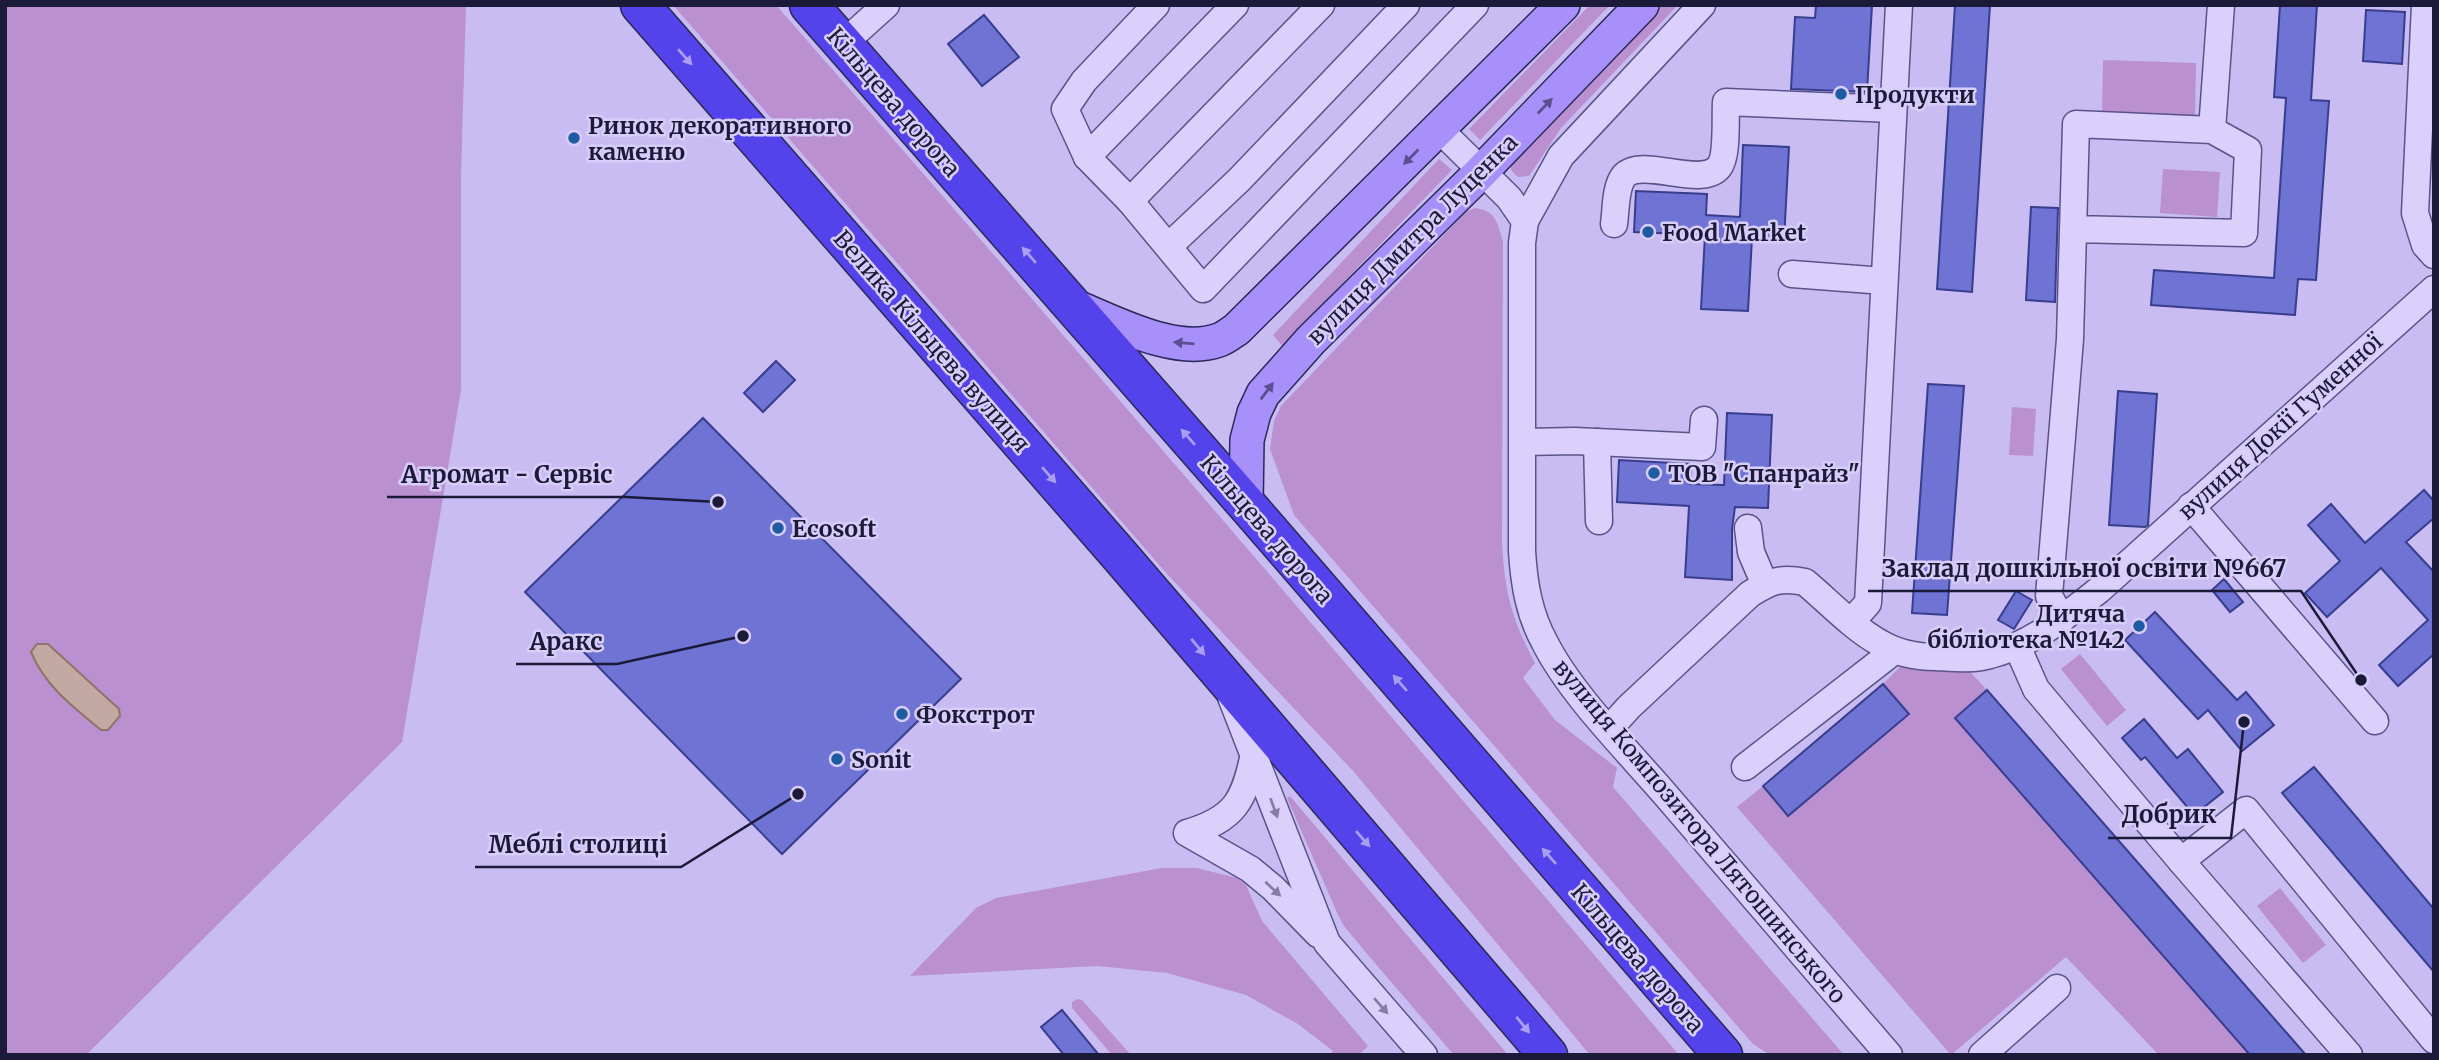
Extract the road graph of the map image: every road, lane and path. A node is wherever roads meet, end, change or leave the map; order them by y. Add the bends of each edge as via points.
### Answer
1 (640, 5) edge
2 (809, 5) edge
3 (886, 5) edge
4 (1156, 5) edge
5 (1234, 5) edge
6 (1321, 5) edge
7 (1406, 5) edge
8 (1475, 5) edge
9 (1563, 5) edge
10 (1642, 5) edge
11 (1702, 5) edge
12 (1899, 5) edge
13 (2221, 5) edge
14 (2425, 5) edge
15 (844, 43) junction
16 (1893, 109) junction
17 (1439, 129) junction
18 (2212, 130) junction
19 (1087, 157) junction
20 (1481, 172) junction
21 (1130, 201) junction
22 (1525, 221) junction
23 (1614, 224) dead end
24 (2073, 229) junction
25 (1169, 246) junction
26 (2434, 255) edge
27 (1792, 274) dead end
28 (1884, 281) junction
29 (2434, 289) edge
30 (1074, 306) junction
31 (1704, 420) dead end
32 (1524, 442) junction
33 (1597, 442) junction
34 (1247, 504) junction
35 (2192, 506) junction
36 (1600, 522) dead end
37 (1748, 528) dead end
38 (1765, 585) junction
39 (2062, 618) junction
40 (1852, 621) junction
41 (2017, 646) junction
42 (1894, 651) junction
43 (1223, 676) junction
44 (2375, 721) dead end
45 (1609, 729) junction
46 (1254, 754) junction
47 (1745, 767) dead end
48 (2181, 861) junction
49 (1327, 943) junction
50 (2057, 988) dead end
51 (2434, 1040) edge
52 (1424, 1055) edge
53 (1548, 1055) edge
54 (1723, 1055) edge
55 (1889, 1055) edge
56 (1982, 1055) edge
57 (2349, 1055) edge

1 -> 43 highway, Велика Кільцева вулиця
2 - 15 highway, Кільцева дорога
3 - 15 street
4 - 19 street via 1084,81 1065,110
5 - 19 street
6 - 21 street
7 - 25 street
8 - 25 street via 1203,289
9 - 17 main road
20 -> 10 main road, вулиця Дмитра Луценка
11 - 22 street via 1561,156
12 - 16 street
13 - 18 street
14 - 26 street via 2415,213 2424,245
30 -> 15 highway, Кільцева дорога
16 - 23 street via 1726,102 1724,157 1719,167 1700,174 1633,170 1623,177 1619,188
16 - 28 street
17 - 20 street
17 -> 30 main road via 1237,329 1218,340 1191,345 1166,341
18 - 24 street via 2076,124
18 - 24 street via 2248,150 2244,233
19 - 21 street
20 - 22 street
34 -> 20 main road, вулиця Дмитра Луценка via 1247,440 1262,394
21 - 25 street
22 - 32 street, вулиця Композитора Лятошинського
24 - 39 street via 2069,358 2049,596
27 - 28 street
28 - 40 street via 1868,603
29 - 35 street, вулиця Докії Гуменної
34 -> 30 highway, Кільцева дорога
31 - 33 street via 1702,447
32 - 33 street
32 - 45 street, вулиця Композитора Лятошинського via 1522,551 1531,613 1560,670
33 - 36 street
54 -> 34 highway, Кільцева дорога
35 - 39 street, вулиця Докії Гуменної
35 - 44 street
37 - 38 street via 1751,552
38 - 40 street, вулиця Докії Гуменної via 1805,582
38 - 45 street via 1750,594
39 - 41 street, вулиця Докії Гуменної
40 - 42 street, вулиця Докії Гуменної
41 - 42 street, вулиця Докії Гуменної via 1959,659
41 - 48 street via 2036,689
42 - 47 street
43 - 46 street
43 -> 53 highway
45 - 55 street, вулиця Композитора Лятошинського
46 -> 49 street
46 -> 49 street via 1237,805 1212,826 1188,833 1250,869
48 - 51 street via 2246,810
48 - 57 street
49 -> 52 street
50 - 56 street

